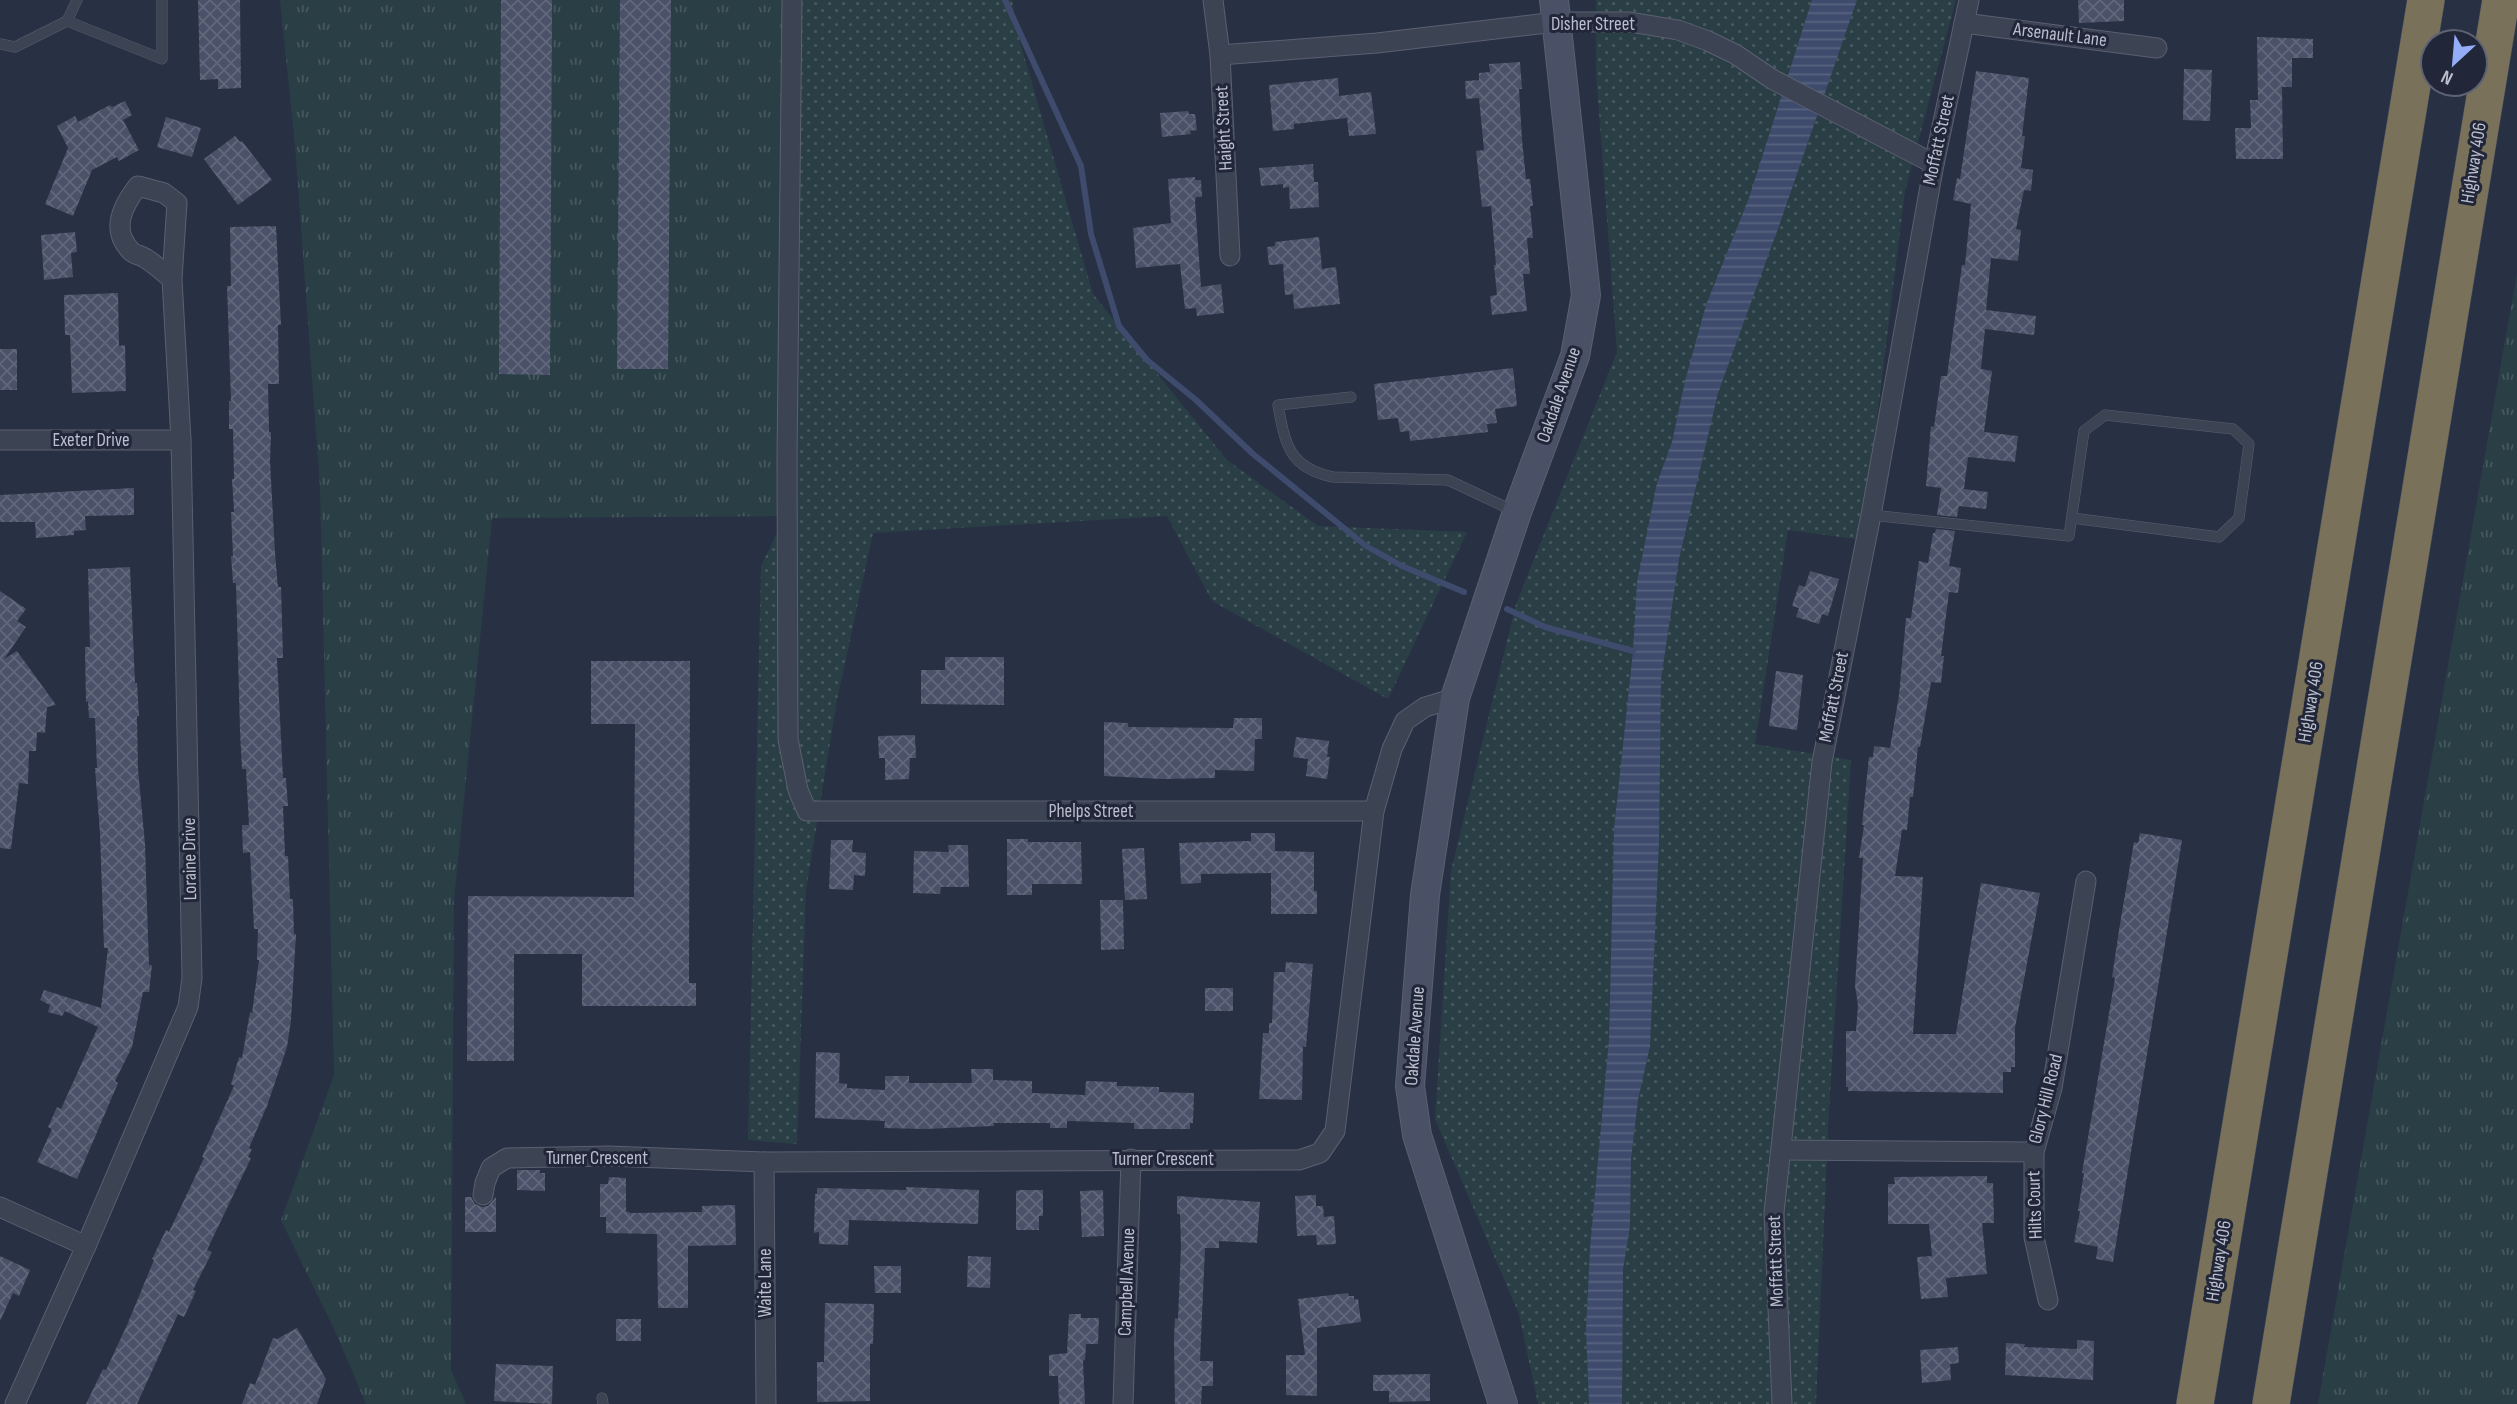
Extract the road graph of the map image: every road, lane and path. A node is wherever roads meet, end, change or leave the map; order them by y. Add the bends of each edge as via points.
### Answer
1 (77, 0) edge
2 (162, 0) edge
3 (792, 0) edge
4 (1213, 0) edge
5 (1969, 0) edge
6 (2426, 0) edge
7 (2501, 0) edge
8 (1555, 11) edge
9 (67, 21) junction
10 (1964, 23) junction
11 (0, 44) edge
12 (2157, 48) dead end
13 (1220, 55) junction
14 (1934, 163) junction
15 (1230, 256) dead end
16 (172, 279) junction
17 (1351, 397) dead end
18 (0, 440) edge
19 (181, 440) junction
20 (1517, 512) junction
21 (1871, 515) junction
22 (2072, 519) junction
23 (1455, 698) junction
24 (1374, 811) junction
25 (2085, 881) dead end
26 (1781, 1150) junction
27 (2034, 1152) junction
28 (1131, 1159) junction
29 (764, 1162) junction
30 (483, 1195) dead end
31 (0, 1207) edge
32 (86, 1246) junction
33 (2048, 1300) dead end
34 (15, 1404) edge
35 (766, 1404) edge
36 (1123, 1404) edge
37 (1503, 1404) edge
38 (1782, 1404) edge
39 (2195, 1404) edge
40 (2271, 1404) edge

1 - 9 lane
2 - 9 lane via 162,60
3 - 24 street, Phelps Street via 788,739 807,811
4 - 13 street, Haight Street
5 - 10 street, Moffatt Street
6 - 39 highway, Highway 406
7 - 40 highway, Highway 406
8 - 13 street, Disher Street via 1377,43
8 - 14 street, Disher Street via 1678,30 1735,54 1772,79
8 - 20 street, Oakdale Avenue via 1586,295 1575,356
9 - 11 lane via 15,47
10 - 12 street, Arsenault Lane
10 - 14 street, Moffatt Street
13 - 15 street, Haight Street
14 - 21 street, Moffatt Street
16 - 16 street, Loraine Drive via 132,252 121,235 120,218 138,186 164,193 177,204
16 - 19 street, Loraine Drive
17 - 20 lane via 1278,405 1284,442 1309,469 1334,477 1448,480
18 - 19 street, Exeter Drive
19 - 32 street, Loraine Drive via 192,978 188,1007
20 - 23 street, Oakdale Avenue
21 - 22 lane via 2069,536
21 - 26 street, Moffatt Street via 1822,762
22 - 22 lane via 2219,537 2239,518 2249,444 2233,429 2105,415 2084,431
23 - 24 street, Turner Crescent via 1425,707 1405,721
23 - 37 street, Oakdale Avenue via 1425,895 1410,1086 1416,1135
24 - 28 street, Turner Crescent via 1335,1131 1320,1153 1299,1160
25 - 27 street, Glory Hill Road via 2052,1088
26 - 27 street, Glory Hill Road
26 - 38 street, Moffatt Street via 1774,1213
27 - 33 street, Hilts Court via 2034,1237
28 - 29 street, Turner Crescent
28 - 36 street, Campbell Avenue
29 - 30 street, Turner Crescent via 609,1156 508,1158 491,1168
29 - 35 street, Waite Lane
31 - 32 street
32 - 34 street, Loraine Drive

